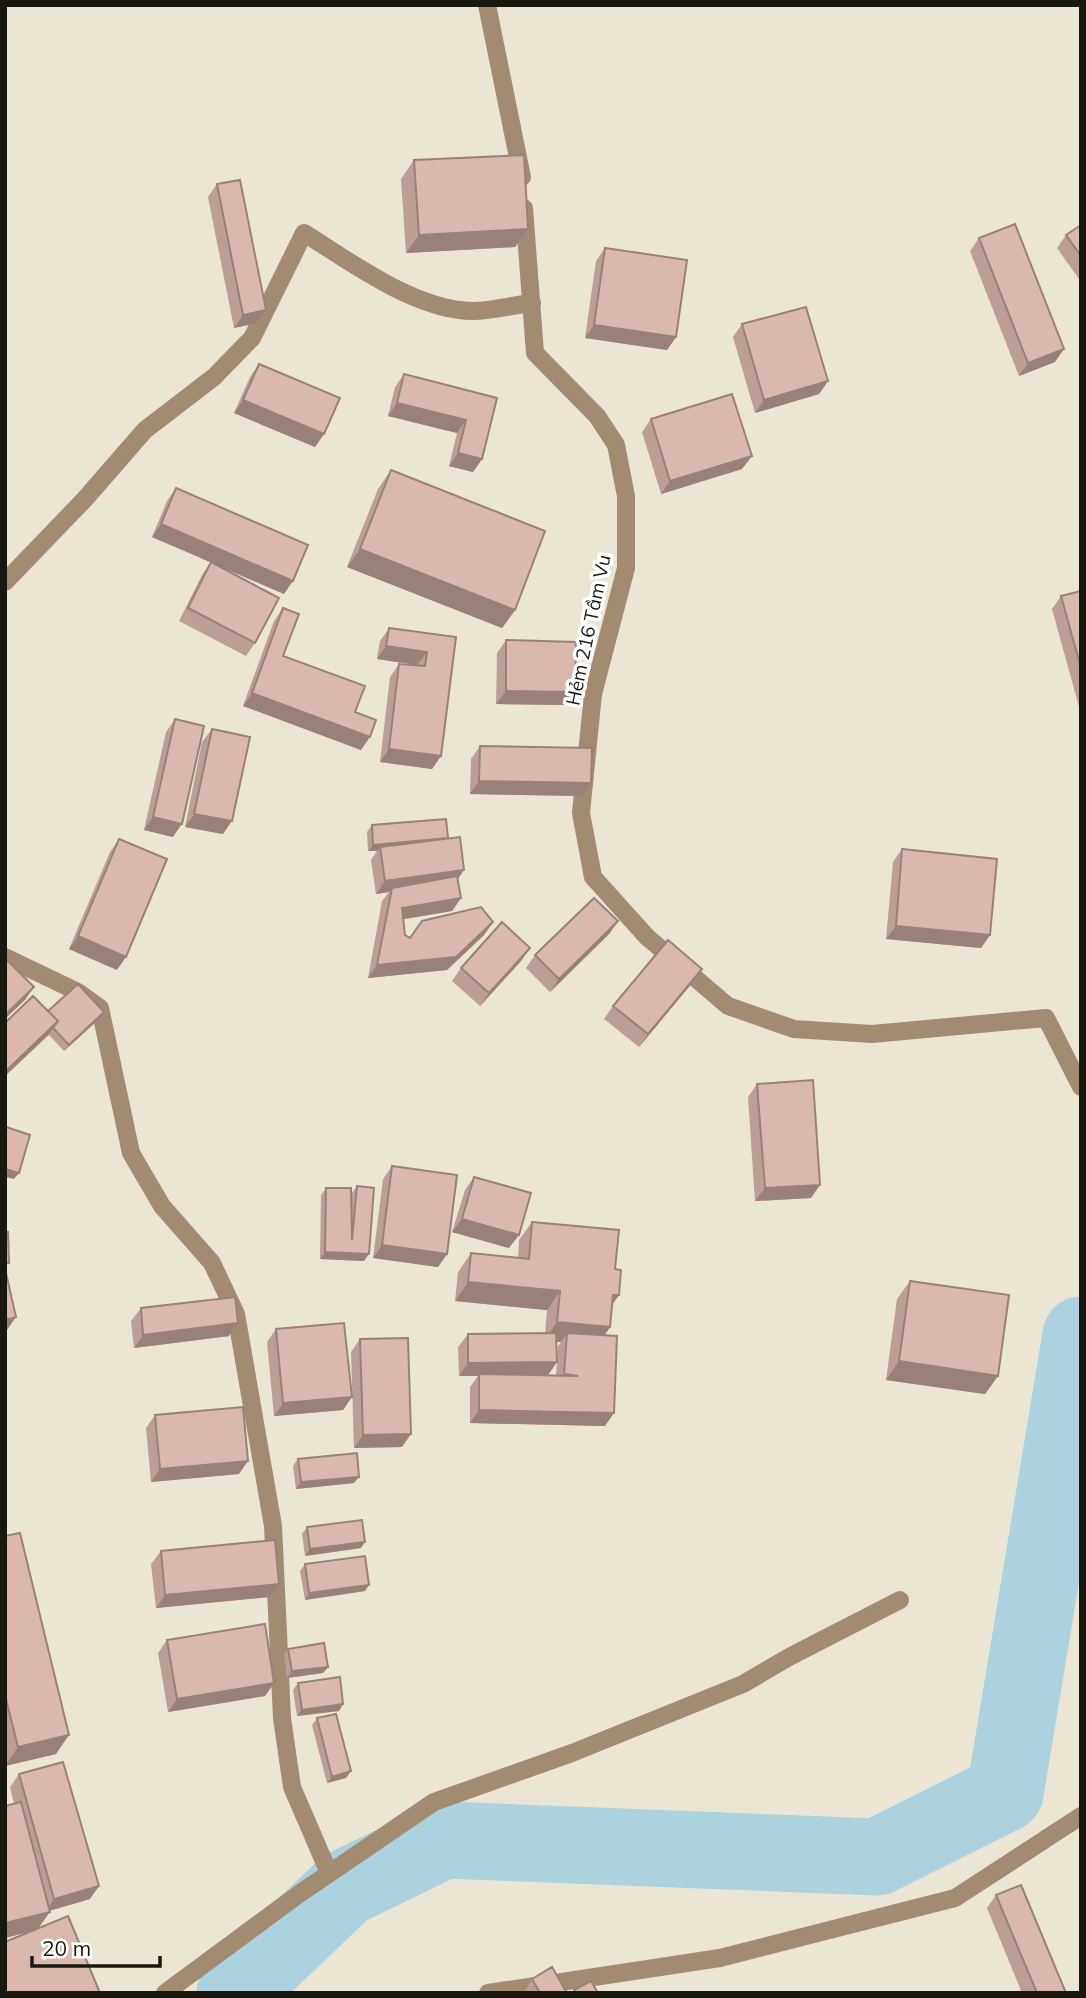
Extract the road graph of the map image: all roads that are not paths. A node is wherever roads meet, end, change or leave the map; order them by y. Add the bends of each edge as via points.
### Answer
1 (487, 5) edge
2 (532, 303) junction
3 (5, 582) edge
4 (5, 957) edge
5 (1081, 1087) edge
6 (901, 1600) dead end
7 (1081, 1816) edge
8 (329, 1873) junction
9 (165, 1993) edge
10 (488, 1993) edge

1 - 2 street, Hẻm 216 Tầm Vu via 521,166
2 - 3 street via 472,311 435,305 378,279 304,233 252,338 214,377 145,430
2 - 5 street, Hẻm 216 Tầm Vu via 535,353 597,416 616,445 626,496 626,568 593,694 581,813 593,877 647,937 728,1006 794,1030 872,1034 1046,1017
4 - 8 street via 78,992 100,1008 131,1153 162,1206 212,1263 236,1314 273,1526 282,1718 292,1787
6 - 8 street via 743,1684 434,1802
7 - 10 street via 955,1898 720,1958
8 - 9 street

